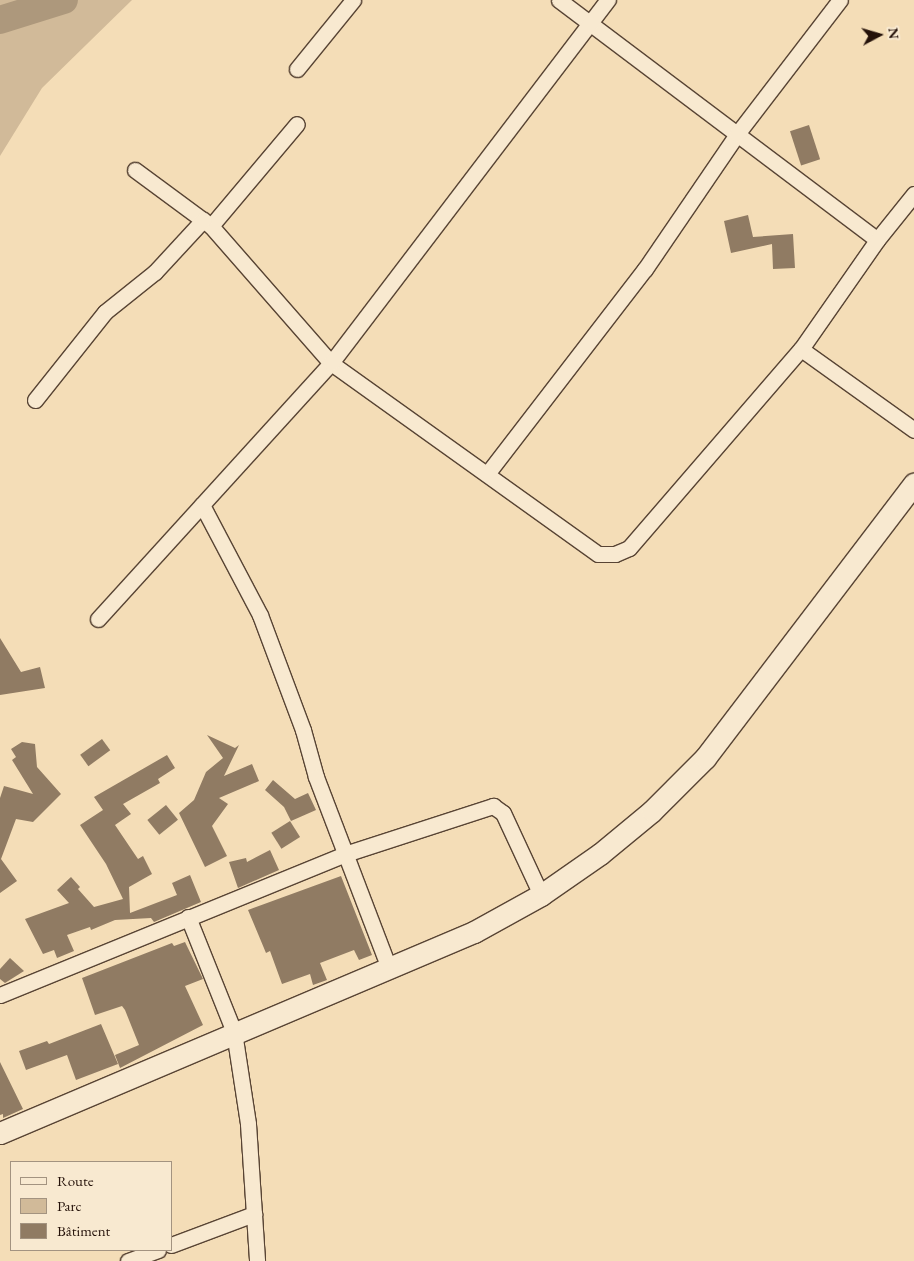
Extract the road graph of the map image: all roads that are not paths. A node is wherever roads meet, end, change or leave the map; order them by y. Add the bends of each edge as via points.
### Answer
1 (352, 0) edge
2 (559, 0) edge
3 (608, 0) edge
4 (840, 0) edge
5 (589, 23) junction
6 (298, 69) dead end
7 (297, 124) dead end
8 (737, 134) junction
9 (135, 170) dead end
10 (914, 194) edge
11 (207, 223) junction
12 (877, 240) junction
13 (801, 349) junction
14 (332, 363) junction
15 (35, 400) dead end
16 (914, 430) edge
17 (487, 474) junction
18 (914, 484) edge
19 (202, 505) junction
20 (98, 619) dead end
21 (345, 854) junction
22 (541, 895) junction
23 (188, 917) junction
24 (389, 968) junction
25 (0, 996) edge
26 (234, 1032) junction
27 (0, 1133) edge
28 (254, 1214) junction
29 (172, 1245) edge
30 (155, 1251) edge
31 (128, 1261) edge
32 (257, 1261) edge

1 - 6 street
2 - 5 street
3 - 5 street
4 - 8 street
5 - 8 street
5 - 14 street
7 - 11 street
8 - 12 street
8 - 17 street via 645,269
9 - 11 street
10 - 12 street
11 - 14 street
11 - 15 street via 106,312
12 - 13 street
13 - 16 street
13 - 17 street via 629,548 614,554 598,554
14 - 17 street
14 - 19 street
18 - 22 main road via 705,758 652,811 600,854
19 - 20 street
19 - 21 street via 260,615
21 - 22 street via 493,806 503,813
21 - 23 street
21 - 24 street
22 - 24 main road via 474,932
23 - 25 street
23 - 26 street
24 - 26 main road
26 - 27 main road
26 - 28 street via 248,1124
28 - 29 street
28 - 32 street
30 - 31 street

